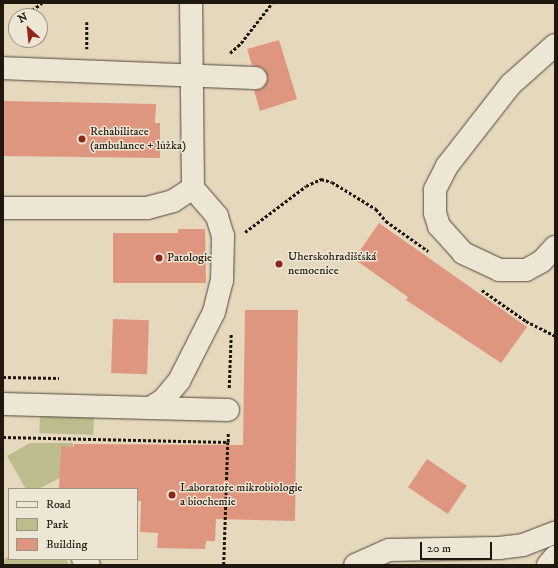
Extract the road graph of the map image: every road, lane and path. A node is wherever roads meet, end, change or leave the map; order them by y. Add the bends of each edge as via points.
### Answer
1 (191, 3) edge
2 (272, 3) edge
3 (555, 45) edge
4 (224, 57) dead end
5 (3, 68) edge
6 (190, 76) junction
7 (256, 78) dead end
8 (192, 188) junction
9 (3, 208) edge
10 (223, 236) junction
11 (555, 247) edge
12 (430, 253) dead end
13 (475, 284) dead end
14 (231, 330) dead end
15 (555, 336) edge
16 (3, 377) edge
17 (59, 378) dead end
18 (3, 404) edge
19 (150, 408) junction
20 (228, 410) junction
21 (3, 437) edge
22 (228, 442) junction
23 (555, 534) edge
24 (555, 557) edge
25 (224, 565) edge
26 (355, 565) edge
27 (548, 565) edge

1 - 6 lane
2 - 4 path via 242,43
3 - 11 lane via 511,84 446,166 435,190 435,213 439,226 463,253 498,270 526,270 542,261
5 - 6 lane
6 - 7 lane
6 - 8 lane
8 - 9 lane via 172,201 147,208
8 - 10 lane via 217,216
10 - 12 path via 246,232 306,186 321,179 332,182 376,209 386,221
10 - 19 lane via 222,281 214,312 180,381 163,400
13 - 15 path via 526,321
14 - 20 path
16 - 17 path
18 - 19 lane
19 - 20 lane
20 - 22 path
21 - 22 path
22 - 25 path
23 - 26 lane via 523,545 499,548 389,550
24 - 27 lane

